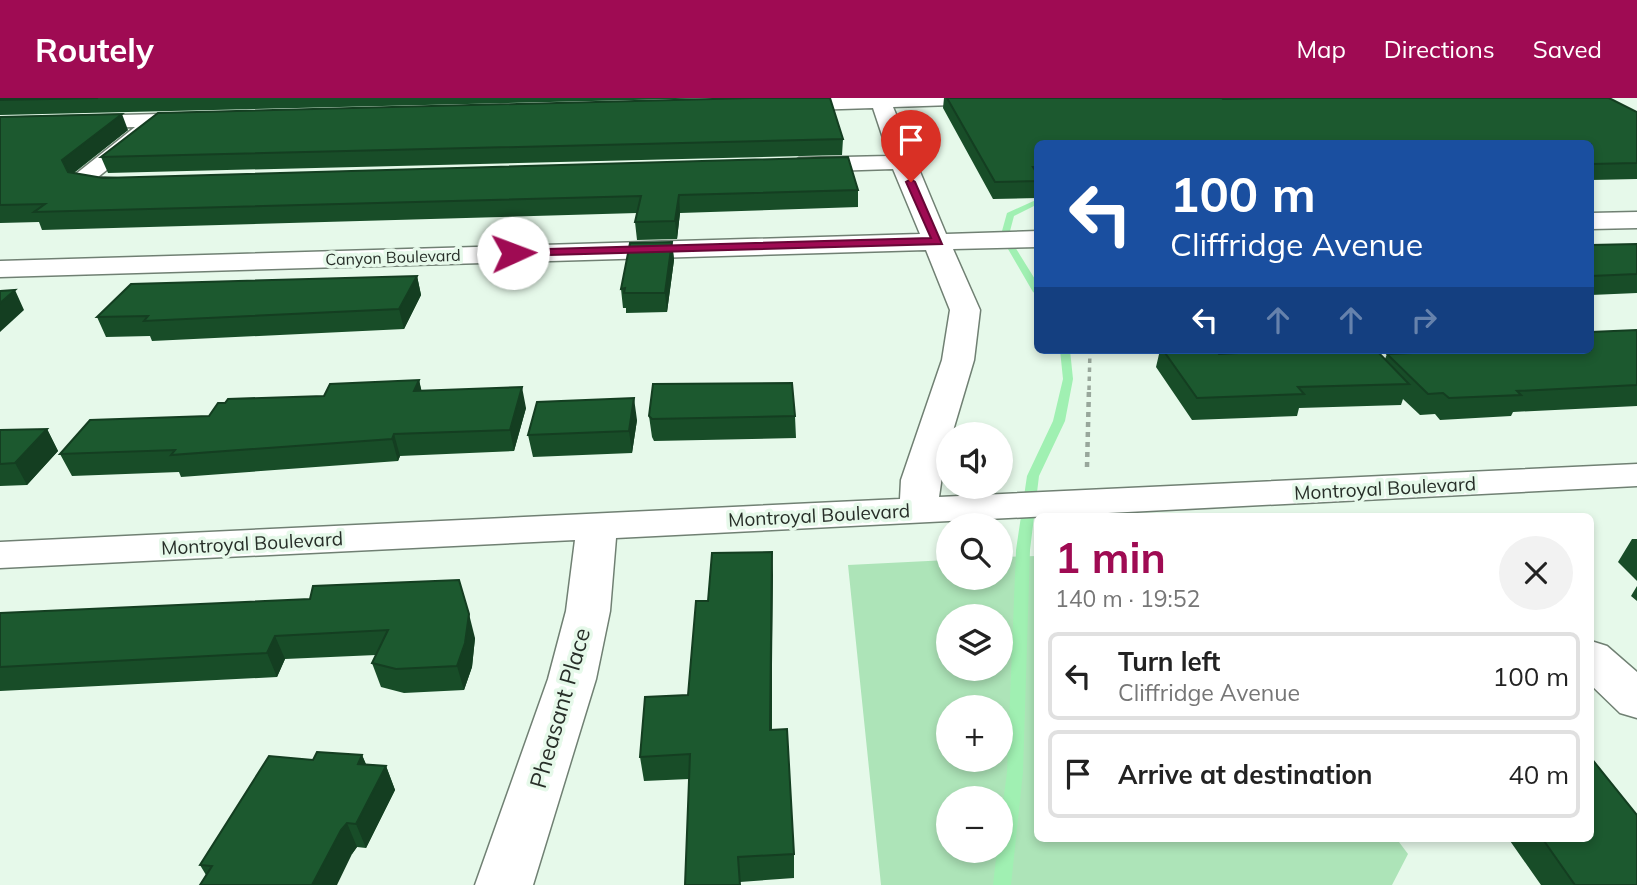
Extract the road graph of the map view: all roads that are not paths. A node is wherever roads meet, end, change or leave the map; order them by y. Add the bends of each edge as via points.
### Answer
1 (983, 98) edge
2 (880, 100) edge
3 (760, 105) edge
4 (228, 118) edge
5 (158, 120) junction
6 (0, 124) edge
7 (901, 162) junction
8 (780, 165) edge
9 (159, 184) edge
10 (1637, 220) edge
11 (1594, 221) edge
12 (1034, 239) edge
13 (938, 242) junction
14 (0, 269) edge
15 (1637, 475) edge
16 (1413, 486) junction
17 (919, 510) junction
18 (1441, 513) edge
19 (597, 527) junction
20 (0, 555) edge
21 (1594, 661) edge
22 (1637, 700) edge
23 (504, 885) edge

1 - 2 street
2 - 3 street
2 - 7 street
4 - 5 street
5 - 6 street
5 - 9 street via 84,181
7 - 8 street
7 - 13 street
10 - 11 street
12 - 13 street, Canyon Boulevard
13 - 14 street, Canyon Boulevard
13 - 17 street via 965,310 958,360 920,480
15 - 16 street, Montroyal Boulevard
16 - 17 street, Montroyal Boulevard
16 - 18 street
17 - 19 street, Montroyal Boulevard
19 - 20 street, Montroyal Boulevard
19 - 23 street, Pheasant Place via 588,611 572,679
21 - 22 street

